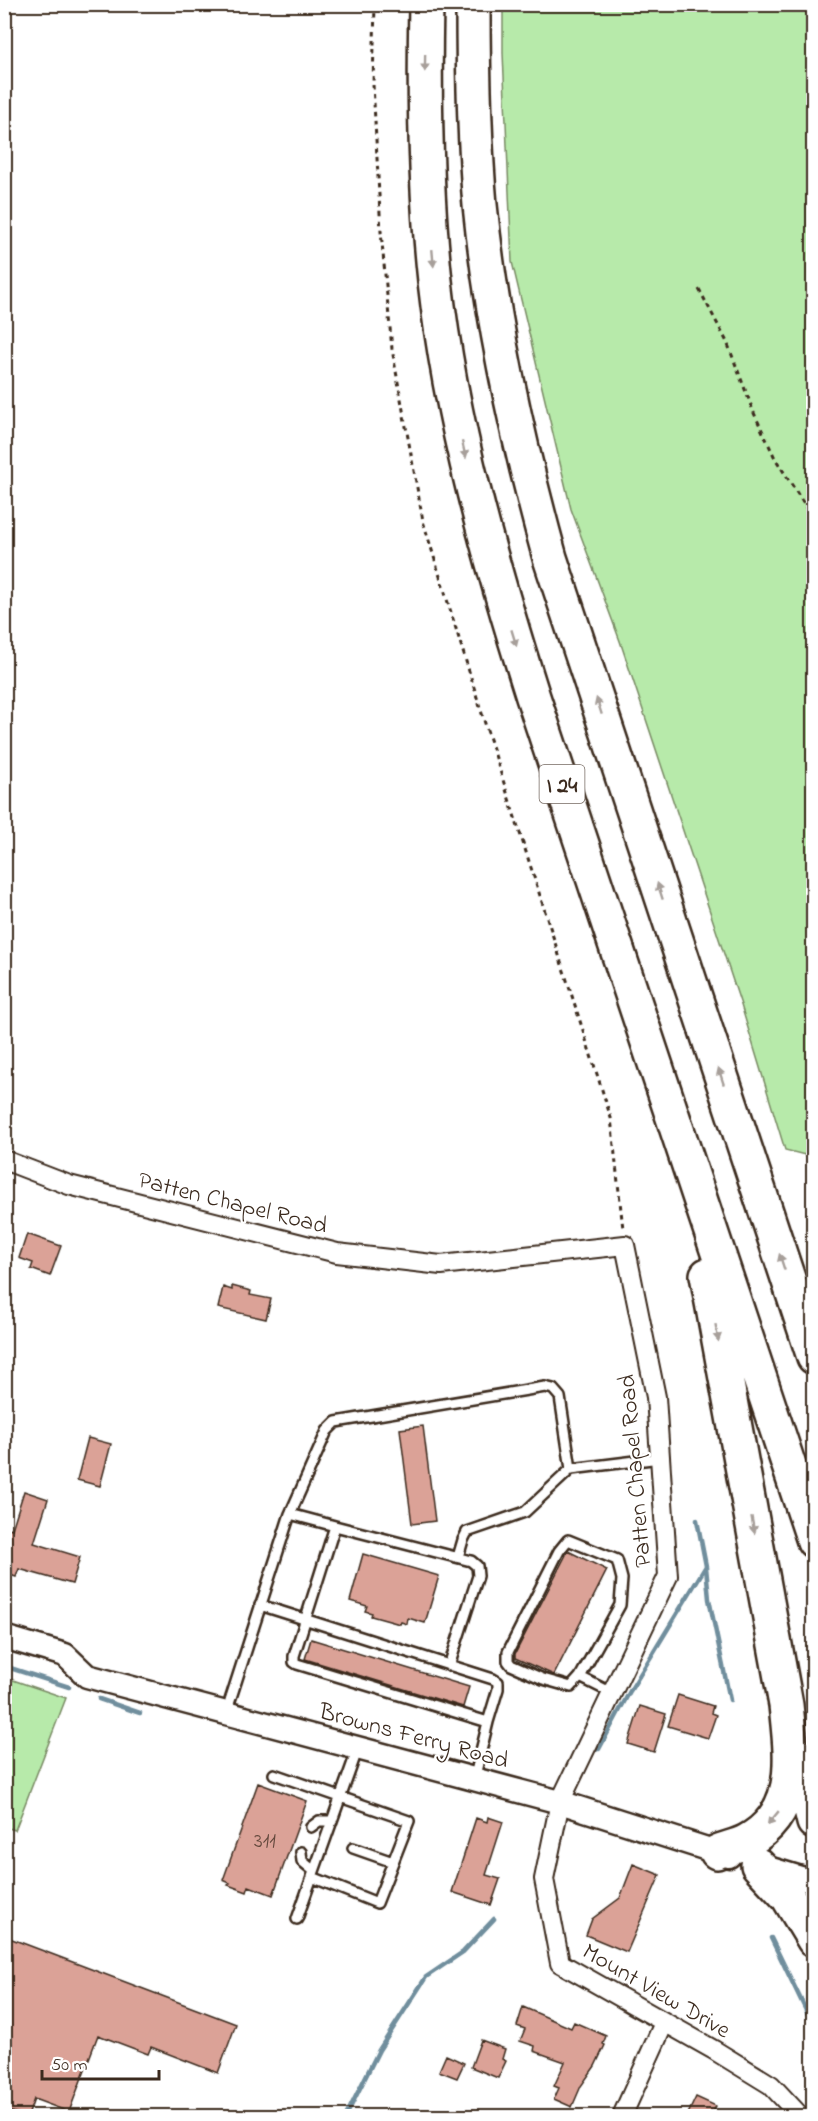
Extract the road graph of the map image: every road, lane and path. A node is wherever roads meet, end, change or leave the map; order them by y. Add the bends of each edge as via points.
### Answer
1 (375, 4) edge
2 (426, 4) edge
3 (473, 4) edge
4 (699, 289) dead end
5 (813, 526) edge
6 (684, 1152) junction
7 (4, 1160) edge
8 (625, 1245) junction
9 (805, 1319) edge
10 (813, 1357) edge
11 (660, 1458) junction
12 (571, 1469) junction
13 (290, 1514) junction
14 (335, 1526) junction
15 (813, 1540) edge
16 (458, 1557) junction
17 (260, 1605) junction
18 (305, 1620) junction
19 (4, 1637) edge
20 (449, 1666) junction
21 (580, 1677) junction
22 (612, 1693) junction
23 (786, 1705) junction
24 (226, 1713) junction
25 (488, 1722) junction
26 (358, 1749) junction
27 (274, 1774) dead end
28 (474, 1780) junction
29 (340, 1798) junction
30 (560, 1802) junction
31 (332, 1821) junction
32 (813, 1822) edge
33 (311, 1827) dead end
34 (353, 1848) dead end
35 (302, 1851) dead end
36 (717, 1852) junction
37 (393, 1862) junction
38 (758, 1865) junction
39 (313, 1874) junction
40 (813, 1882) edge
41 (297, 1919) dead end
42 (813, 1940) edge
43 (664, 2023) junction
44 (622, 2116) edge
45 (800, 2116) edge

1 - 8 path via 373,84 381,232 392,349 423,520 611,1118
2 -> 6 highway, I 24 via 424,91 435,281 459,429 516,645
9 -> 3 highway, I 24 via 550,558 523,460 504,374 480,205
4 - 5 path via 727,342 771,449
6 - 15 highway, I 24
6 -> 23 highway
7 - 8 street, Patten Chapel Road via 69,1185 337,1253 441,1265
8 - 11 street, Patten Chapel Road via 656,1397
9 - 10 highway, I 24
11 - 12 lane
11 - 22 street, Patten Chapel Road via 668,1576
12 - 13 lane via 560,1397 545,1387 336,1422 327,1431
12 - 16 lane via 525,1512 467,1532
13 - 14 lane
13 - 17 lane
14 - 16 lane
14 - 18 lane
16 - 20 lane via 477,1566 478,1576
17 - 18 lane
17 - 24 lane
18 - 20 lane
18 - 25 lane via 294,1656 297,1664
19 - 24 street, Browns Ferry Road via 64,1655 87,1676
20 - 25 lane via 498,1682
21 - 21 lane via 620,1605 622,1579 617,1560 568,1540 508,1652 508,1662 563,1686 571,1687
21 - 22 lane
22 - 30 street, Patten Chapel Road
23 - 32 highway
23 -> 36 highway via 789,1783 780,1810 747,1840
24 - 26 street, Browns Ferry Road
25 - 28 lane
26 - 28 street, Browns Ferry Road
26 - 29 lane
27 - 29 lane
28 - 30 street, Browns Ferry Road
29 - 31 lane
29 - 37 lane via 409,1821
30 - 36 street, Browns Ferry Road
30 - 43 street, Mount View Drive via 544,1879 560,1963
31 - 33 lane via 319,1821
31 - 39 lane
34 - 37 lane
35 - 39 lane via 302,1861
36 - 38 street, Browns Ferry Road
37 - 39 lane via 377,1903
38 - 40 street, Browns Ferry Road
38 - 42 highway via 788,1897
39 - 41 lane
43 - 44 street
43 - 45 street, Mount View Drive via 771,2085

